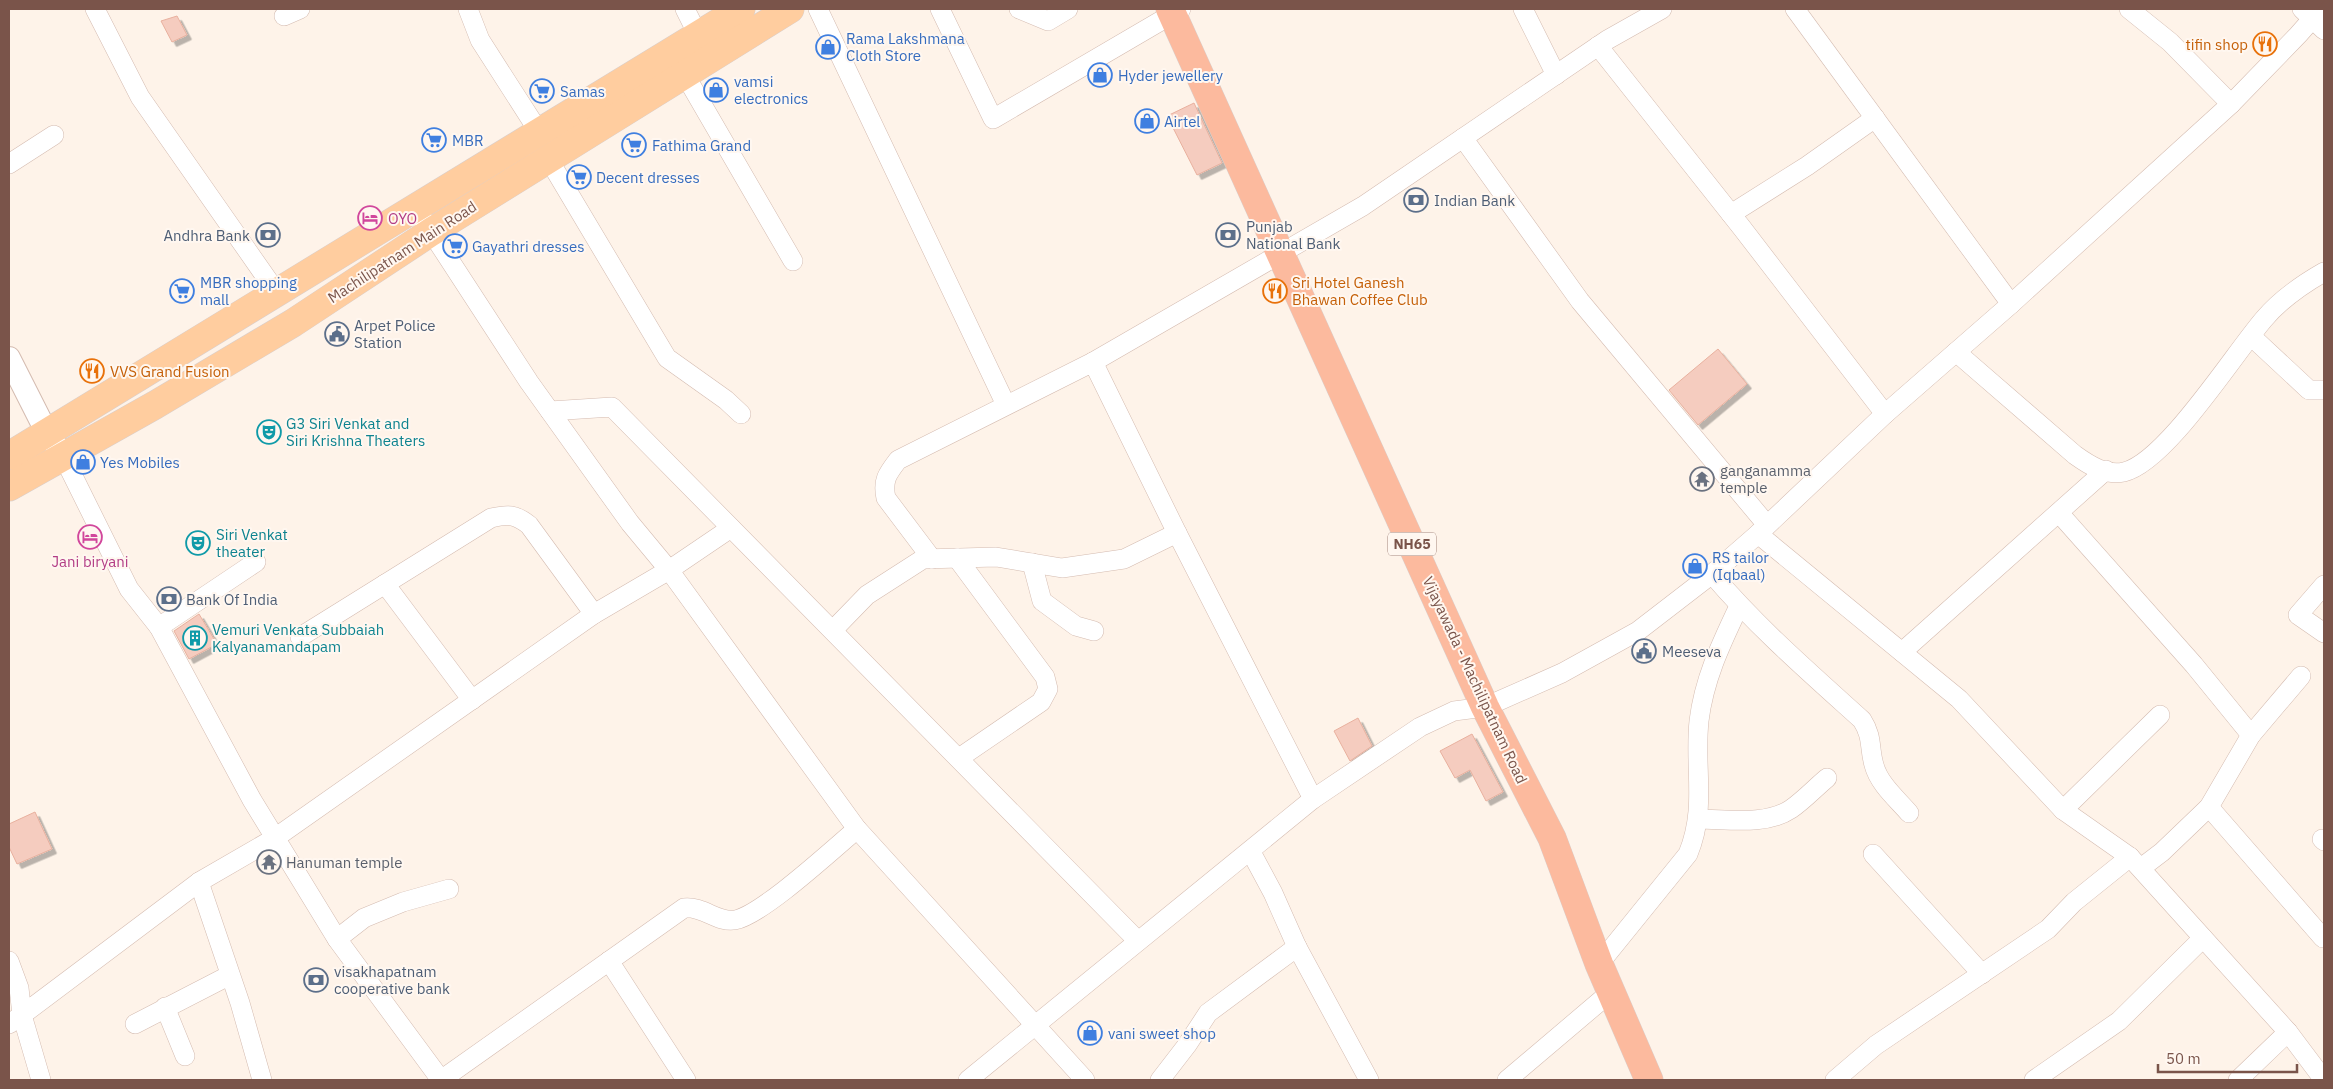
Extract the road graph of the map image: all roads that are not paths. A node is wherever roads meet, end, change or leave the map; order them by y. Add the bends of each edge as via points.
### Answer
1 (95, 9) edge
2 (468, 9) edge
3 (685, 9) edge
4 (741, 9) edge
5 (790, 9) edge
6 (818, 9) edge
7 (940, 9) edge
8 (1019, 9) edge
9 (1068, 9) edge
10 (1662, 9) edge
11 (1795, 9) edge
12 (2130, 9) edge
13 (1175, 10) edge
14 (1528, 11) edge
15 (2314, 17) edge
16 (698, 36) junction
17 (1598, 46) junction
18 (685, 75) junction
19 (1556, 75) junction
20 (2231, 104) junction
21 (1875, 118) junction
22 (539, 132) junction
23 (54, 135) dead end
24 (1463, 138) junction
25 (549, 160) junction
26 (9, 164) edge
27 (415, 207) junction
28 (1731, 214) junction
29 (430, 232) junction
30 (1281, 255) junction
31 (793, 261) dead end
32 (2324, 272) edge
33 (277, 294) junction
34 (2011, 304) junction
35 (2251, 336) junction
36 (1956, 352) junction
37 (9, 358) edge
38 (1093, 362) junction
39 (2324, 390) edge
40 (1006, 405) junction
41 (550, 411) junction
42 (741, 414) dead end
43 (1885, 414) junction
44 (47, 433) junction
45 (9, 456) edge
46 (63, 456) junction
47 (2106, 470) junction
48 (9, 487) edge
49 (2059, 513) junction
50 (731, 528) junction
51 (1762, 529) junction
52 (1177, 533) junction
53 (957, 558) junction
54 (932, 559) junction
55 (256, 562) dead end
56 (1032, 563) junction
57 (668, 570) junction
58 (1712, 574) junction
59 (385, 584) junction
60 (2324, 584) edge
61 (1739, 606) junction
62 (594, 614) junction
63 (160, 627) junction
64 (833, 630) junction
65 (1094, 631) dead end
66 (2324, 633) edge
67 (300, 637) dead end
68 (1902, 652) junction
69 (2301, 676) dead end
70 (472, 700) junction
71 (1486, 707) junction
72 (2160, 715) dead end
73 (2251, 735) junction
74 (959, 758) junction
75 (1827, 778) dead end
76 (1313, 800) junction
77 (2210, 807) junction
78 (2063, 810) junction
79 (1909, 813) dead end
80 (1698, 819) junction
81 (857, 829) junction
82 (275, 838) junction
83 (1251, 852) junction
84 (1873, 854) dead end
85 (2135, 862) junction
86 (199, 882) junction
87 (449, 889) dead end
88 (2203, 938) junction
89 (2323, 938) edge
90 (337, 939) junction
91 (1138, 941) junction
92 (1297, 946) junction
93 (610, 961) junction
94 (9, 962) edge
95 (1599, 964) junction
96 (1982, 974) junction
97 (230, 975) junction
98 (1612, 991) junction
99 (165, 1007) junction
100 (15, 1019) edge
101 (135, 1024) dead end
102 (1034, 1024) junction
103 (2288, 1032) junction
104 (185, 1056) dead end
105 (41, 1080) edge
106 (262, 1080) edge
107 (441, 1080) edge
108 (686, 1080) edge
109 (968, 1080) edge
110 (1085, 1080) edge
111 (1160, 1080) edge
112 (1369, 1080) edge
113 (1507, 1080) edge
114 (1649, 1080) edge
115 (1834, 1080) edge
116 (2034, 1080) edge
117 (2238, 1080) edge
118 (2324, 1080) edge

1 - 33 street via 140,97
2 - 22 street via 480,40
3 - 16 street
4 - 16 main road, Machilipatnam Main Road
5 - 18 main road, Machilipatnam Main Road
6 - 40 street
7 - 13 street via 993,119
8 - 9 street via 1048,21
10 - 17 street
11 - 21 street
12 - 20 street via 2170,42
13 - 30 highway, Vijayawada - Machilipatnam Road / NH65
14 - 19 street
15 - 20 street
16 - 22 main road, Machilipatnam Main Road
17 - 19 street
17 - 28 street
18 - 25 main road, Machilipatnam Main Road
18 - 31 street
19 - 24 street
20 - 34 street
21 - 28 street
21 - 34 street
22 - 27 main road, Machilipatnam Main Road
23 - 26 street
24 - 30 street via 1363,206
24 - 51 street via 1580,301
25 - 29 main road, Machilipatnam Main Road
25 - 42 street via 667,358
27 - 29 street
27 - 33 main road, Machilipatnam Main Road
28 - 43 street
29 - 41 street
29 - 46 main road, Machilipatnam Main Road via 293,323
30 - 38 street
30 - 71 highway, Vijayawada - Machilipatnam Road / NH65
32 - 35 street via 2306,282 2266,317
33 - 44 main road, Machilipatnam Main Road
34 - 36 street
35 - 39 street via 2309,390
35 - 47 street via 2165,445 2137,467 2122,472
36 - 43 street
36 - 47 street via 2075,455 2094,468
37 - 44 street
38 - 40 street
38 - 52 street
40 - 54 street via 898,460 886,476 886,498
41 - 50 street via 612,407
41 - 57 street via 630,523
43 - 51 street
44 - 45 main road, Machilipatnam Main Road
44 - 46 street
46 - 48 main road, Machilipatnam Main Road
46 - 63 street via 129,589
47 - 49 street
49 - 68 street
49 - 73 street via 2194,665
50 - 57 street
50 - 64 street
51 - 58 street
51 - 68 street
52 - 56 street via 1124,558 1062,568
52 - 76 street
53 - 54 street
53 - 56 street via 996,557
53 - 74 street via 1045,677 1048,689 1041,702
54 - 64 street via 924,559 867,595
55 - 63 street
56 - 65 street via 1042,601 1076,626
57 - 62 street
57 - 81 street
58 - 61 street
58 - 71 street via 1638,631 1562,673
59 - 62 street via 491,518 507,514 517,516 529,525
59 - 67 street
59 - 70 street
60 - 66 street via 2298,615
61 - 79 street via 1862,720 1870,731 1873,765 1878,777
61 - 80 street via 1705,687 1699,722
62 - 70 street
63 - 82 street
64 - 74 street
68 - 78 street via 1959,699
69 - 73 street
70 - 82 street
71 - 76 street via 1454,711 1420,727
71 - 95 highway, Vijayawada - Machilipatnam Road / NH65 via 1552,838
72 - 78 street
73 - 77 street
74 - 91 street
75 - 80 street via 1790,809 1774,817
76 - 83 street
77 - 85 street via 2162,852
77 - 89 street
78 - 85 street
80 - 95 street via 1688,854
81 - 93 street via 764,905 742,918 719,918 699,909 684,908
81 - 102 street
82 - 86 street
82 - 90 street
83 - 91 street
83 - 92 street
84 - 96 street
85 - 88 street
85 - 96 street via 2074,902 2048,929
86 - 97 street
86 - 100 street
87 - 90 street via 403,902 364,918
88 - 103 street
88 - 116 street via 2119,1021
90 - 107 street
91 - 102 street
92 - 111 street via 1208,1013
92 - 112 street
93 - 107 street
93 - 108 street
94 - 100 street via 19,988
95 - 98 highway, Vijayawada - Machilipatnam Road / NH65
96 - 115 street via 1876,1045
97 - 99 street
97 - 106 street
98 - 113 street
98 - 114 highway, Vijayawada - Machilipatnam Road / NH65
99 - 101 street
99 - 104 street
100 - 105 street
102 - 109 street
102 - 110 street
103 - 117 street
103 - 118 street

